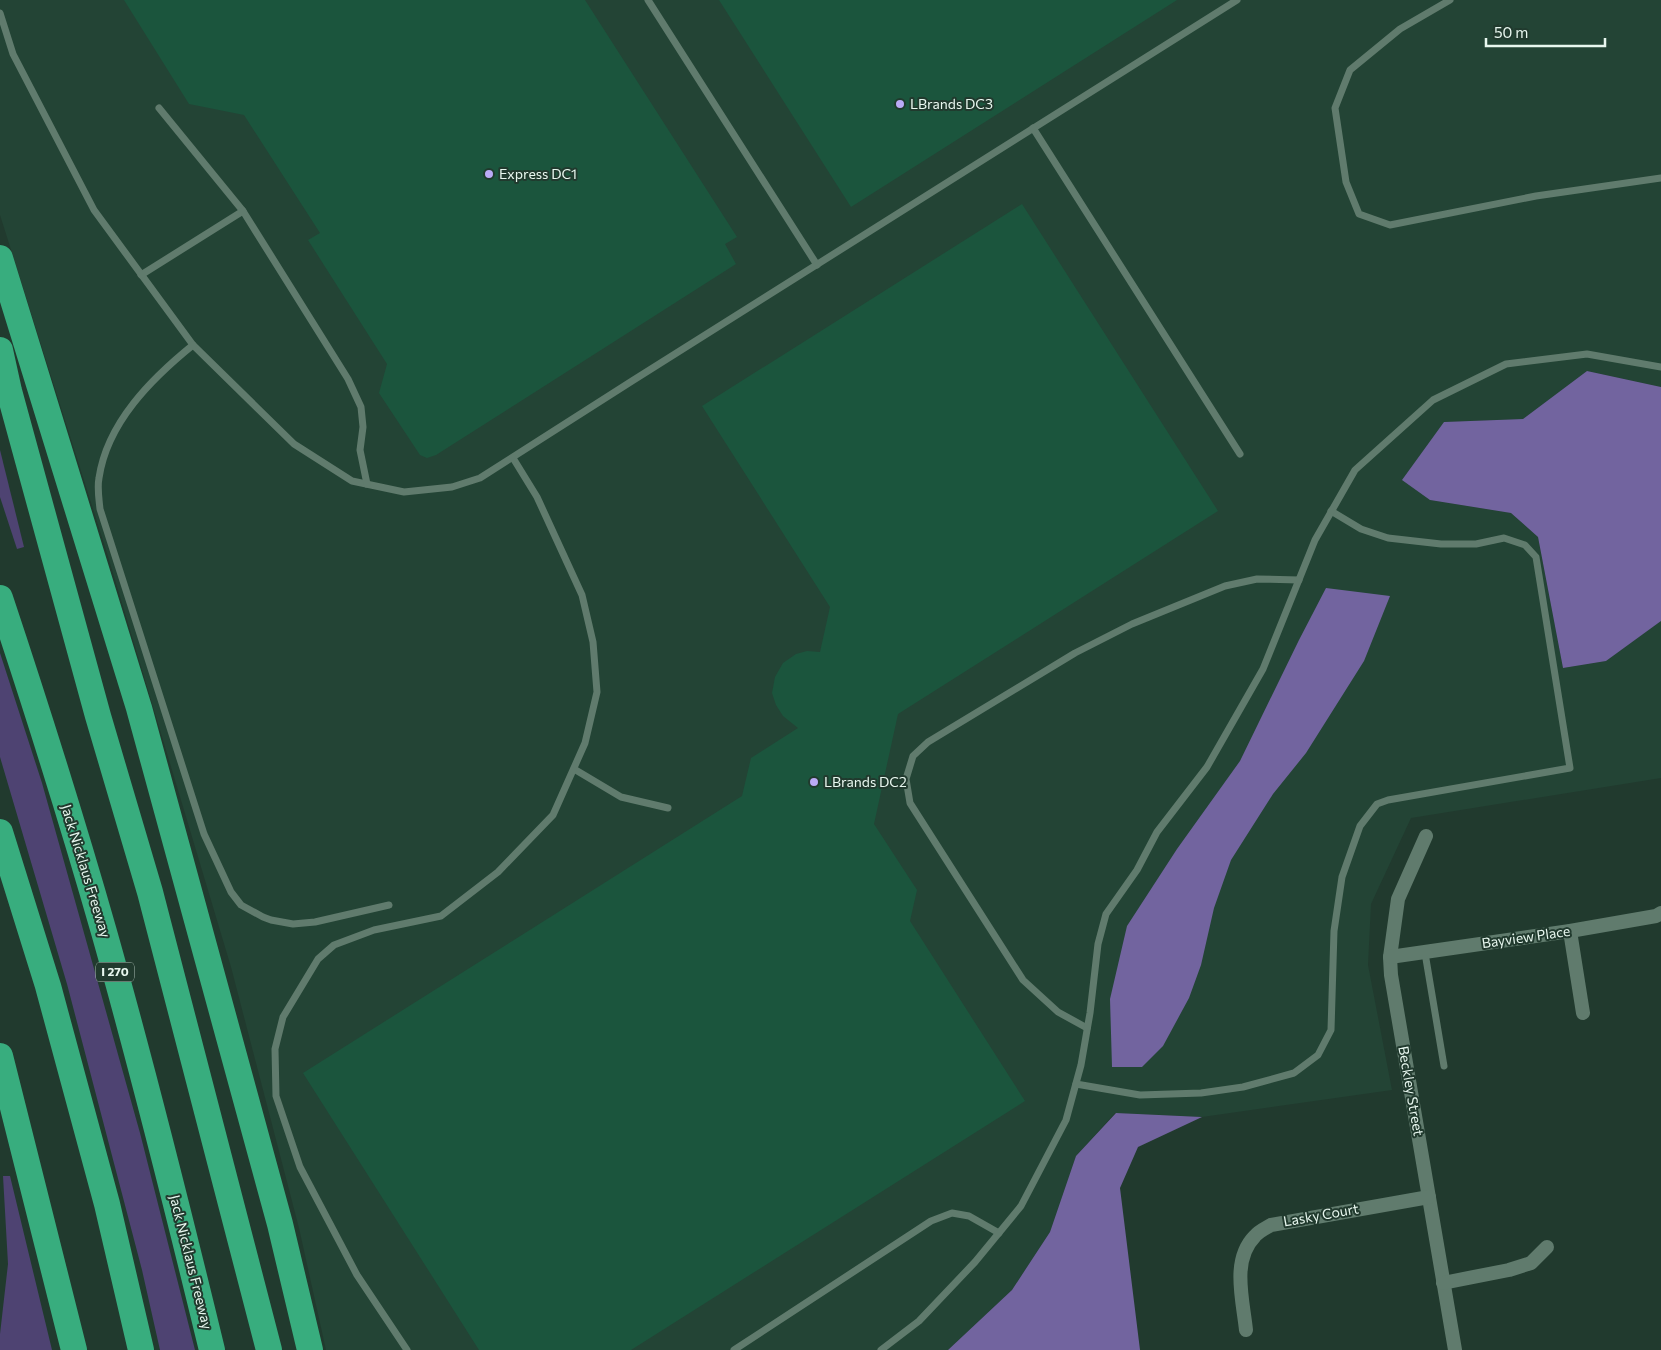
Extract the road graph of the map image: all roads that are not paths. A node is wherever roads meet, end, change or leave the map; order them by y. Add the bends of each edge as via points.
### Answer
1 (648, 0) edge
2 (1237, 0) edge
3 (1450, 0) edge
4 (0, 13) edge
5 (160, 108) dead end
6 (1033, 128) junction
7 (1661, 178) edge
8 (243, 212) junction
9 (0, 258) edge
10 (817, 265) junction
11 (141, 275) junction
12 (193, 345) junction
13 (0, 350) edge
14 (1661, 367) edge
15 (1240, 454) dead end
16 (513, 458) junction
17 (367, 484) junction
18 (1331, 511) junction
19 (1299, 580) junction
20 (0, 598) edge
21 (574, 769) junction
22 (668, 808) dead end
23 (0, 832) edge
24 (1426, 836) dead end
25 (389, 905) dead end
26 (1661, 913) edge
27 (1570, 931) junction
28 (1425, 953) junction
29 (1390, 958) junction
30 (1583, 1013) dead end
31 (1087, 1028) junction
32 (0, 1056) edge
33 (1444, 1066) dead end
34 (1076, 1084) junction
35 (1429, 1196) junction
36 (999, 1233) junction
37 (1547, 1247) dead end
38 (1443, 1283) junction
39 (1246, 1330) dead end
40 (74, 1350) edge
41 (141, 1350) edge
42 (212, 1350) edge
43 (269, 1350) edge
44 (310, 1350) edge
45 (407, 1350) edge
46 (734, 1350) edge
47 (881, 1350) edge
48 (1454, 1350) edge

1 - 10 lane
2 - 6 lane
3 - 7 lane via 1400,29 1350,70 1335,108 1346,182 1359,214 1390,225 1536,196
4 - 11 lane via 13,54 94,210
5 - 8 lane
6 - 10 lane
6 - 15 lane
8 - 11 lane
8 - 17 lane via 348,379 361,407 360,450
9 - 44 highway via 139,708 280,1224
10 - 16 lane
11 - 12 lane
12 - 17 lane via 294,444 352,481
12 - 25 lane via 170,363 132,404 107,447 98,480 100,509 204,834 231,892 241,905 271,920 293,924 315,922
13 - 43 highway via 98,716 150,892
14 - 18 lane via 1588,354 1506,364 1433,400 1355,470
16 - 17 lane via 480,478 452,487 404,492
16 - 21 lane via 537,496 582,595 593,642 598,692 585,744
18 - 19 lane
18 - 34 lane via 1361,529 1388,538 1441,544 1476,544 1504,538 1525,544 1536,557 1570,768 1377,804 1360,826 1342,877 1334,931 1331,1030 1318,1055 1294,1073 1243,1087 1201,1093 1140,1096
19 - 31 lane via 1263,669 1211,759 1157,832 1137,870 1106,914 1098,944
19 - 31 lane via 1257,579 1225,586 1132,624 1032,679 928,742 913,756 906,779 910,803 996,938 1023,980 1058,1012
20 - 42 highway, Jack Nicklaus Freeway / I 270 via 40,717 104,932 174,1190
21 - 22 lane via 621,797
21 - 45 lane via 553,815 498,872 440,916 374,930 334,945 318,959 283,1017 275,1050 276,1096 300,1167 357,1275
23 - 41 highway via 50,995 107,1204
24 - 29 street, Beckley Street via 1398,899
26 - 27 street, Bayview Place
27 - 28 street, Bayview Place
27 - 30 street
28 - 29 street, Bayview Place
28 - 33 lane
29 - 35 street, Beckley Street
31 - 34 lane
32 - 40 highway
34 - 36 lane via 1066,1120 1021,1206
35 - 38 street, Beckley Street
35 - 39 street, Lasky Court via 1271,1224 1255,1236 1244,1252 1240,1274
36 - 46 lane via 969,1216 952,1213 931,1221
36 - 47 lane via 919,1321
37 - 38 street via 1531,1264
38 - 48 street, Beckley Street

